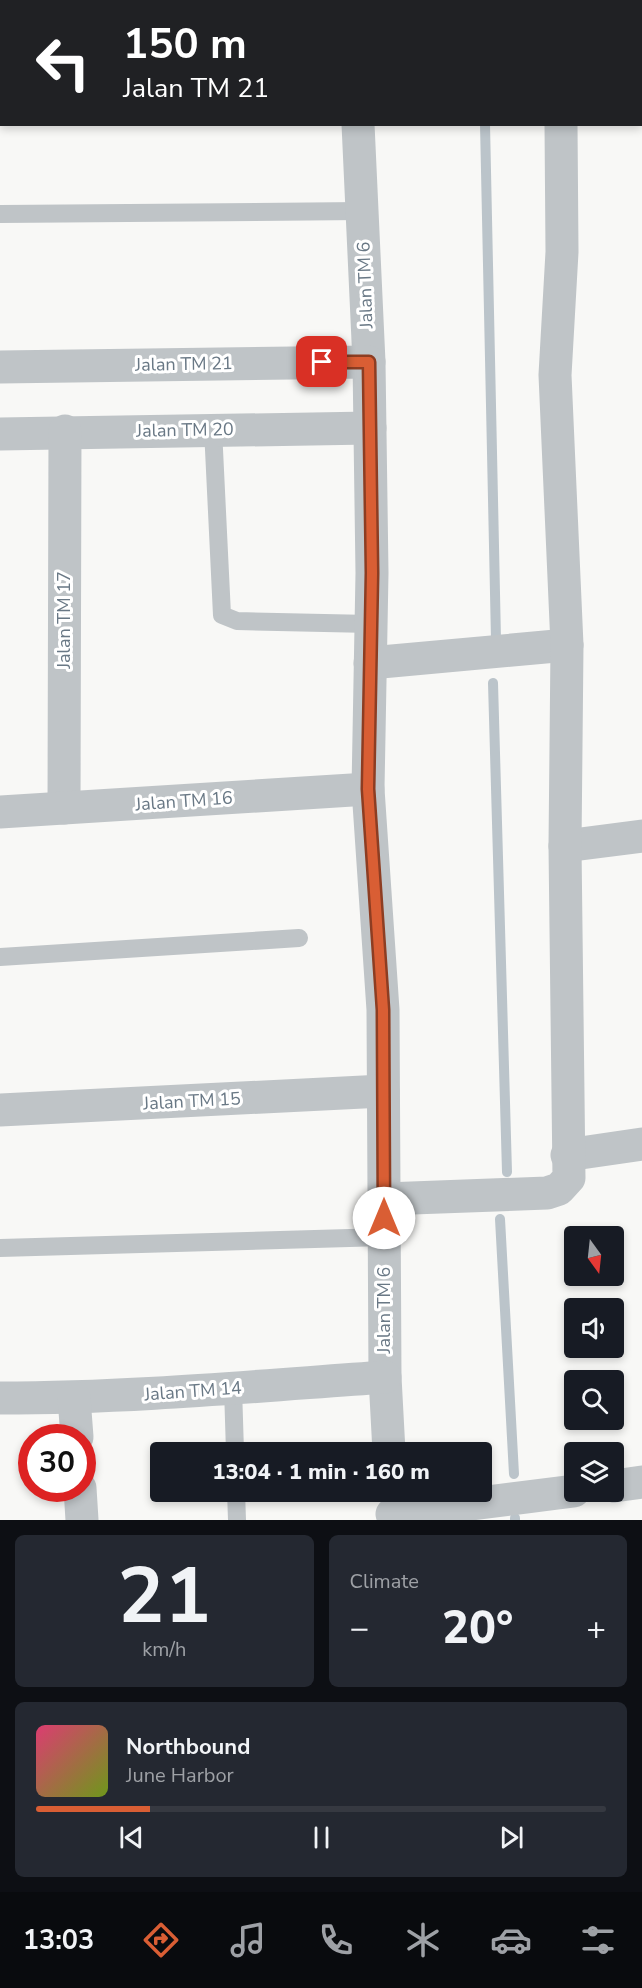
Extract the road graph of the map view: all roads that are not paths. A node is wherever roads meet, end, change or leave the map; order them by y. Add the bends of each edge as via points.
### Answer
1 (358, 126) edge
2 (561, 126) edge
3 (362, 211) junction
4 (0, 214) edge
5 (369, 362) junction
6 (0, 367) edge
7 (370, 428) junction
8 (213, 429) junction
9 (65, 431) junction
10 (0, 434) edge
11 (371, 624) junction
12 (567, 645) junction
13 (370, 663) junction
14 (368, 789) junction
15 (64, 808) junction
16 (0, 812) edge
17 (642, 836) edge
18 (565, 846) junction
19 (299, 938) dead end
20 (0, 957) edge
21 (383, 1091) junction
22 (0, 1110) edge
23 (642, 1144) edge
24 (567, 1155) junction
25 (385, 1199) junction
26 (384, 1237) junction
27 (0, 1248) edge
28 (385, 1377) junction
29 (233, 1388) junction
30 (0, 1398) edge
31 (75, 1398) junction
32 (76, 1424) edge
33 (235, 1442) edge
34 (388, 1442) edge
35 (642, 1482) edge
36 (624, 1484) edge
37 (564, 1492) edge
38 (81, 1502) edge
39 (236, 1502) edge
40 (392, 1508) edge
41 (82, 1520) edge
42 (237, 1520) edge

1 - 3 street, Jalan TM 6
2 - 12 street via 562,252 555,375
3 - 4 lane
3 - 5 street, Jalan TM 6
5 - 6 street, Jalan TM 21
5 - 7 street, Jalan TM 6
7 - 8 street, Jalan TM 20
7 - 11 street, Jalan TM 6
8 - 9 street, Jalan TM 20
8 - 11 lane via 222,615 237,621
9 - 10 street, Jalan TM 20
9 - 15 street, Jalan TM 17
11 - 13 street, Jalan TM 6
12 - 13 street
12 - 18 street
13 - 14 street, Jalan TM 6
14 - 15 street, Jalan TM 16
14 - 21 street, Jalan TM 6 via 383,1010
15 - 16 street, Jalan TM 16
17 - 18 street
18 - 24 street
19 - 20 lane
21 - 22 street, Jalan TM 15
21 - 25 street, Jalan TM 6
23 - 24 street
24 - 25 street via 569,1178 559,1190 547,1193
25 - 26 street, Jalan TM 6
26 - 27 lane
26 - 28 street, Jalan TM 6
28 - 29 street, Jalan TM 14
28 - 34 street, Jalan TM 6
29 - 31 street, Jalan TM 14
29 - 33 lane
30 - 31 street, Jalan TM 14
31 - 32 street
35 - 36 street
37 - 40 street
38 - 41 street
39 - 42 lane

